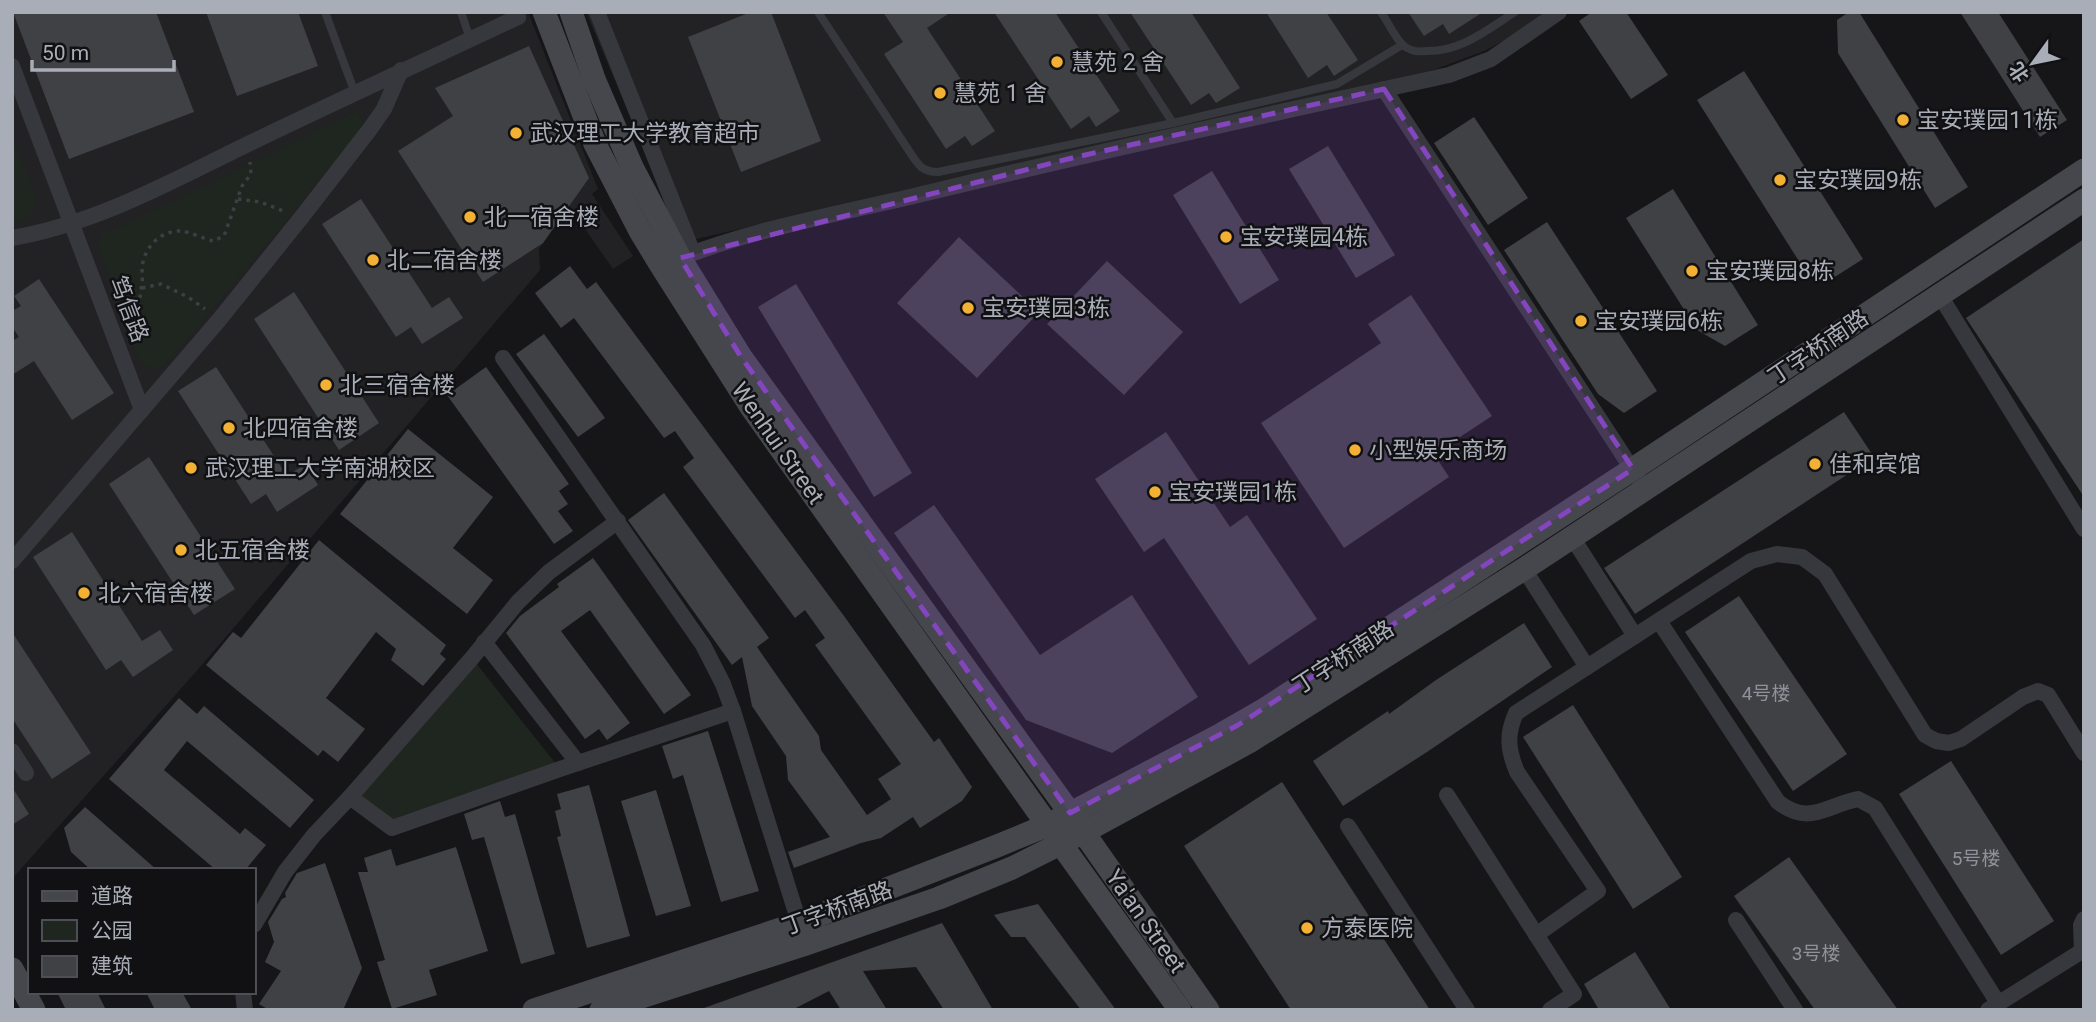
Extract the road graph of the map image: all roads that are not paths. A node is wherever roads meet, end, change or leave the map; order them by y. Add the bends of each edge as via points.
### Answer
1 (325, 12) edge
2 (461, 12) edge
3 (544, 12) edge
4 (571, 12) edge
5 (597, 12) edge
6 (818, 12) edge
7 (1101, 12) edge
8 (1381, 12) edge
9 (1515, 12) edge
10 (1559, 12) edge
11 (517, 15) edge
12 (470, 39) junction
13 (1402, 45) junction
14 (12, 66) edge
15 (401, 71) junction
16 (1384, 89) junction
17 (355, 93) junction
18 (1173, 123) junction
19 (2084, 170) edge
20 (2084, 200) edge
21 (73, 224) junction
22 (12, 238) edge
23 (687, 255) junction
24 (1939, 294) junction
25 (503, 358) dead end
26 (142, 410) junction
27 (1639, 479) junction
28 (2077, 504) edge
29 (618, 521) junction
30 (2084, 528) edge
31 (1572, 537) junction
32 (12, 561) edge
33 (1524, 569) junction
34 (1659, 621) junction
35 (1635, 636) junction
36 (484, 642) junction
37 (1587, 667) junction
38 (733, 711) junction
39 (12, 751) edge
40 (2084, 753) edge
41 (578, 763) junction
42 (26, 773) dead end
43 (1447, 795) dead end
44 (350, 797) junction
45 (1070, 813) junction
46 (1048, 825) junction
47 (1348, 826) dead end
48 (1084, 832) junction
49 (1061, 845) junction
50 (2084, 919) edge
51 (1736, 920) dead end
52 (256, 922) edge
53 (803, 933) junction
54 (1536, 935) junction
55 (12, 969) edge
56 (1993, 1006) edge
57 (1559, 1007) edge
58 (34, 1010) edge
59 (534, 1010) edge
60 (601, 1010) edge
61 (1180, 1010) edge
62 (1208, 1010) edge
63 (1467, 1010) edge
64 (1795, 1010) edge

1 - 17 lane
2 - 12 lane
3 - 46 main road, Wenhui Street via 596,144 660,264 751,407
4 - 23 main road, Wenhui Street via 618,138
5 - 23 street
6 - 18 lane via 923,170 938,173
7 - 18 lane
8 - 13 lane
9 - 13 lane via 1447,50 1420,52
10 - 16 street via 1491,59 1449,75
11 - 12 street
12 - 15 street
13 - 18 lane via 1337,84
14 - 21 street, 笃信路
15 - 17 street
15 - 26 street via 370,129
16 - 23 street via 1063,160
16 - 27 street
17 - 21 street
19 - 27 main road, 丁字桥南路
20 - 24 main road, 丁字桥南路
21 - 22 street
21 - 26 street, 笃信路
23 - 45 main road, Wenhui Street via 741,357
24 - 27 main road, 丁字桥南路
24 - 28 street
25 - 29 street
26 - 32 street
27 - 31 main road, 丁字桥南路
27 - 45 main road, 丁字桥南路 via 1247,720
28 - 30 street
29 - 36 street via 536,583
29 - 38 street via 703,645
31 - 33 main road, 丁字桥南路
31 - 35 street
33 - 37 street
33 - 48 main road, 丁字桥南路 via 1249,742
34 - 35 street
34 - 40 street via 1751,561 1777,554 1802,557 1825,574 1925,735 1950,743 1961,739 2038,691 2048,695
34 - 56 street via 1778,802 1806,815 1858,799 1875,808
35 - 37 street
36 - 41 street
36 - 44 street
37 - 54 street via 1516,713 1507,740 1517,772 1598,891
38 - 41 street
38 - 53 street
39 - 42 street
41 - 44 street via 392,828
43 - 54 street
44 - 52 street via 285,872
45 - 46 main road, 丁字桥南路
45 - 48 main road, Wenhui Street
46 - 49 main road, Wenhui Street
46 - 53 main road, 丁字桥南路 via 875,895
47 - 63 street
48 - 49 main road, 丁字桥南路
48 - 62 main road, Ya'an Street
49 - 53 main road, 丁字桥南路 via 939,898
49 - 61 main road, Ya'an Street
50 - 56 street via 2081,951
51 - 64 street
53 - 59 main road, 丁字桥南路
53 - 60 main road, 丁字桥南路
54 - 57 street via 1574,994
55 - 58 main road

